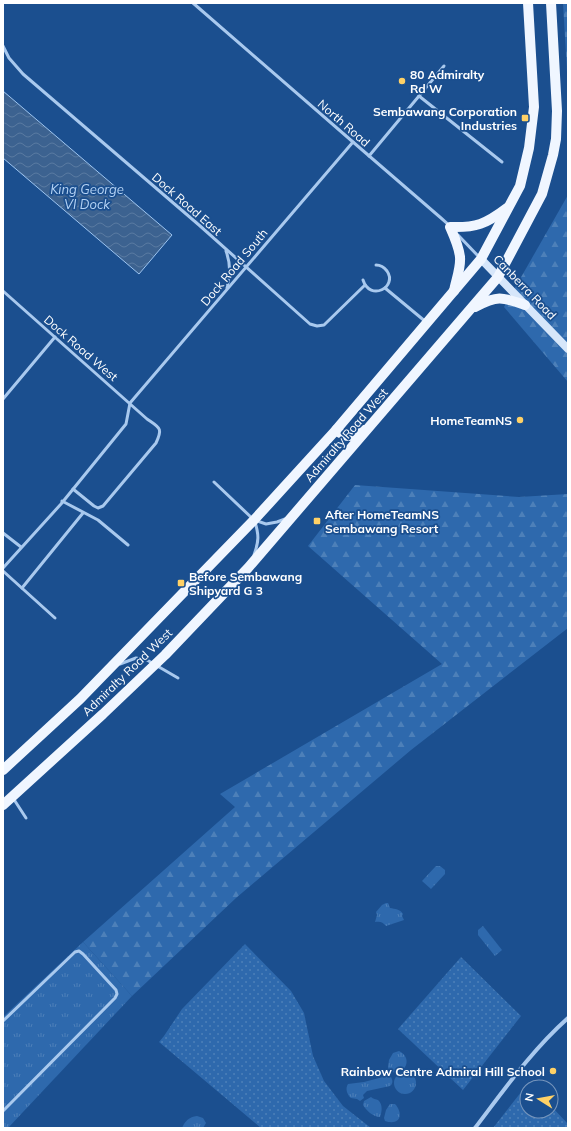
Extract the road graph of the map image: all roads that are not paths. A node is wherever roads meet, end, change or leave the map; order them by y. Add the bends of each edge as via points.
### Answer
1 (193, 3) edge
2 (528, 3) edge
3 (551, 3) edge
4 (3, 46) edge
5 (444, 66) dead end
6 (420, 96) junction
7 (352, 142) junction
8 (369, 156) junction
9 (502, 162) dead end
10 (509, 207) junction
11 (450, 227) junction
12 (225, 250) junction
13 (481, 260) junction
14 (376, 265) dead end
15 (245, 268) junction
16 (498, 277) junction
17 (363, 280) dead end
18 (365, 285) junction
19 (385, 288) junction
20 (226, 290) junction
21 (3, 291) edge
22 (454, 293) junction
23 (526, 305) junction
24 (472, 309) junction
25 (427, 323) junction
26 (55, 337) junction
27 (568, 349) edge
28 (3, 399) edge
29 (130, 403) junction
30 (376, 419) junction
31 (336, 430) junction
32 (214, 482) dead end
33 (73, 489) junction
34 (62, 501) junction
35 (83, 513) junction
36 (296, 513) junction
37 (254, 520) junction
38 (3, 533) edge
39 (128, 545) dead end
40 (21, 548) junction
41 (248, 568) junction
42 (3, 569) edge
43 (22, 588) junction
44 (55, 618) dead end
45 (156, 664) junction
46 (108, 671) junction
47 (178, 678) dead end
48 (3, 770) edge
49 (12, 796) junction
50 (3, 805) edge
51 (26, 818) dead end
52 (568, 1018) edge
53 (3, 1021) edge
54 (3, 1111) edge
55 (475, 1128) edge

1 - 7 lane, North Road
2 - 10 main road, Admiralty Road West via 534,107 529,148 520,186
3 - 16 main road, Admiralty Road West via 557,111 556,139 542,194
4 - 12 lane, Dock Road East via 9,58 23,74
5 - 6 lane
6 - 8 lane
6 - 9 lane
7 - 8 lane, North Road
7 - 15 lane, Dock Road South
8 - 11 lane, North Road
10 - 11 main road via 489,221 476,226
10 - 13 main road, Admiralty Road West
11 - 13 lane, North Road
11 - 22 main road via 460,257
12 - 15 lane, Dock Road East
12 - 20 lane via 230,272
13 - 16 main road, Canberra Road
13 - 22 main road, Admiralty Road West
14 - 19 lane via 384,267 388,272 389,278
15 - 18 lane, Dock Road East via 310,324 317,326 324,325
15 - 20 lane, Dock Road South
16 - 23 main road, Canberra Road
16 - 24 main road, Admiralty Road West
17 - 18 lane
18 - 19 lane via 374,291
19 - 25 lane
20 - 29 lane, Dock Road South
21 - 26 lane, Dock Road West
22 - 25 main road, Admiralty Road West
23 - 24 main road via 506,298 495,298
23 - 27 main road, Canberra Road
24 - 30 main road, Admiralty Road West
25 - 31 main road, Admiralty Road West
26 - 28 lane
26 - 29 lane, Dock Road West
29 - 33 lane via 126,424
29 - 33 lane, Dock Road West via 158,426 160,431 156,443 103,506 94,506
30 - 31 main road via 360,433 351,436 343,436
30 - 36 main road, Admiralty Road West
31 - 37 main road, Admiralty Road West
32 - 37 lane
33 - 34 lane
34 - 35 lane
34 - 40 lane
35 - 39 lane via 98,520
35 - 43 lane
36 - 37 lane via 266,524
36 - 41 main road, Admiralty Road West
37 - 41 lane via 258,542
37 - 46 main road, Admiralty Road West
38 - 40 lane
40 - 42 lane
41 - 45 main road, Admiralty Road West
42 - 43 lane
43 - 44 lane
45 - 46 lane via 136,658
45 - 47 lane
45 - 49 main road, Admiralty Road West
46 - 48 main road, Admiralty Road West
49 - 50 main road, Admiralty Road West
49 - 51 lane
52 - 55 street via 535,1051
53 - 54 lane via 75,952 83,954 116,990 115,998

